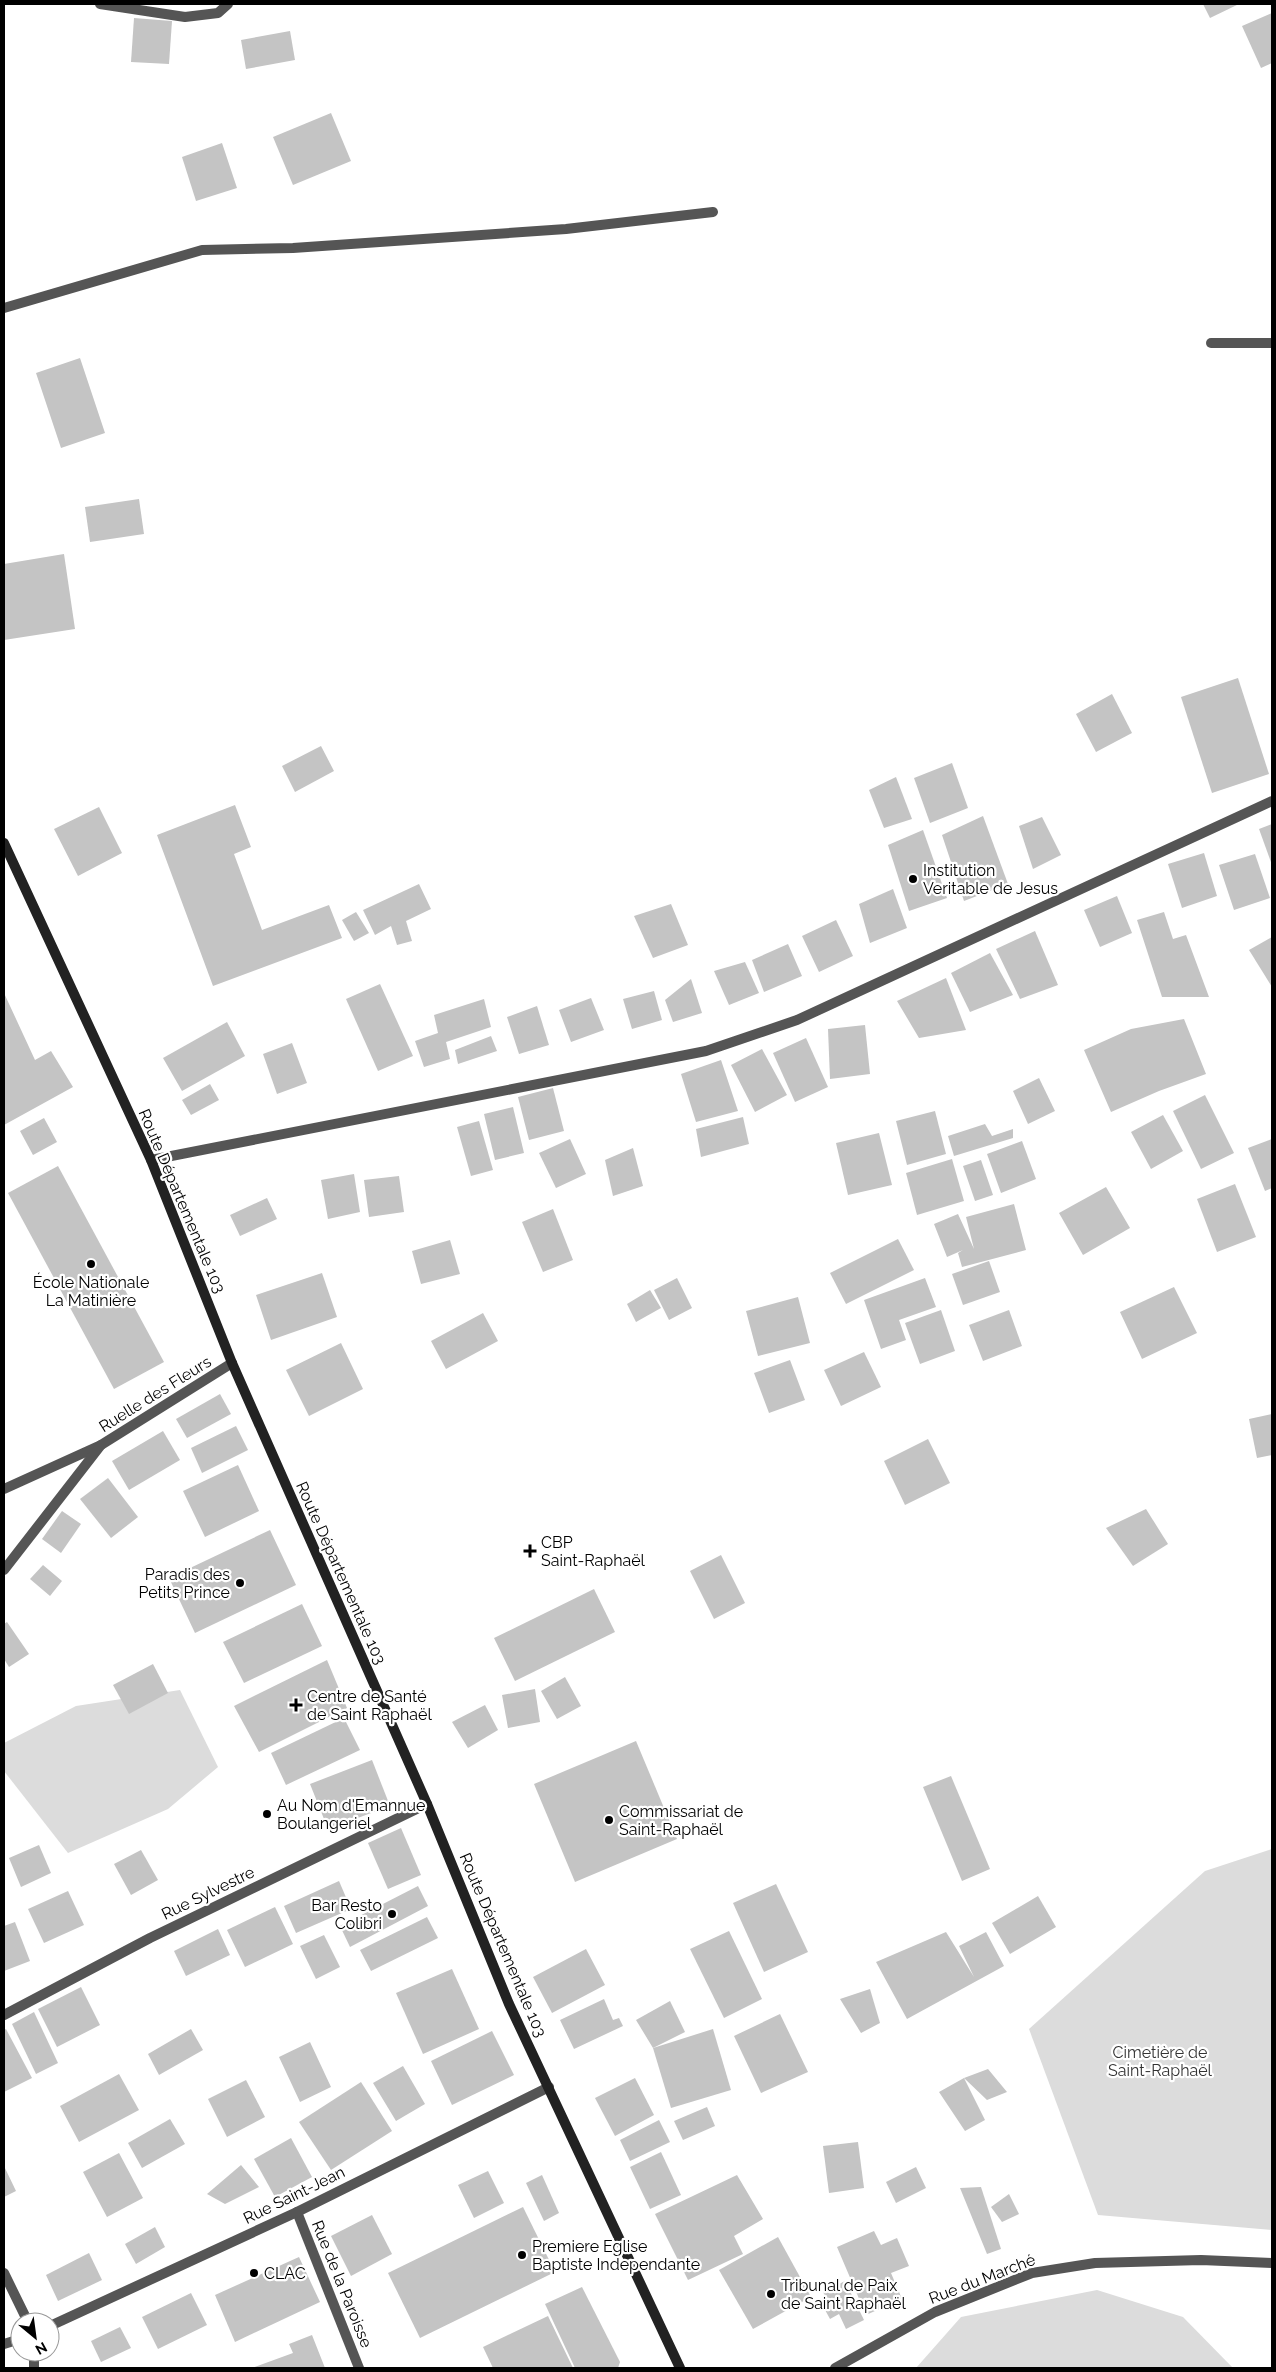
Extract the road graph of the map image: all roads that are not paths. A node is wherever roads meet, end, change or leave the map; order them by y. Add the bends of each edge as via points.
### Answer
1 (100, 4) edge
2 (228, 4) edge
3 (713, 212) dead end
4 (4, 308) edge
5 (1211, 343) dead end
6 (1272, 343) edge
7 (1272, 801) edge
8 (4, 843) edge
9 (151, 1160) junction
10 (232, 1363) junction
11 (101, 1445) junction
12 (4, 1489) edge
13 (4, 1570) edge
14 (427, 1804) junction
15 (4, 2015) edge
16 (549, 2088) junction
17 (296, 2212) junction
18 (1272, 2263) edge
19 (4, 2273) edge
20 (23, 2312) edge
21 (60, 2321) edge
22 (359, 2368) edge
23 (680, 2368) edge
24 (835, 2368) edge

1 - 2 street via 186,17 218,13
3 - 4 street via 556,230 293,248 202,250
5 - 6 street
7 - 9 street via 806,1016 706,1051
8 - 9 main road, Route Départementale 103
9 - 10 main road, Route Départementale 103
10 - 11 street, Ruelle des Fleurs
10 - 14 main road, Route Départementale 103
11 - 12 street
11 - 13 street, Ruelle des Fleurs
14 - 15 street, Rue Sylvestre via 150,1938
14 - 16 main road, Route Départementale 103 via 509,2004
16 - 17 street, Rue Saint-Jean
16 - 23 main road, Route Départementale 103
17 - 21 street, Rue Saint-Jean
17 - 22 street, Rue de la Paroisse
18 - 24 street, Rue du Marché via 1201,2260 1095,2263 1032,2273 935,2312
19 - 20 street

